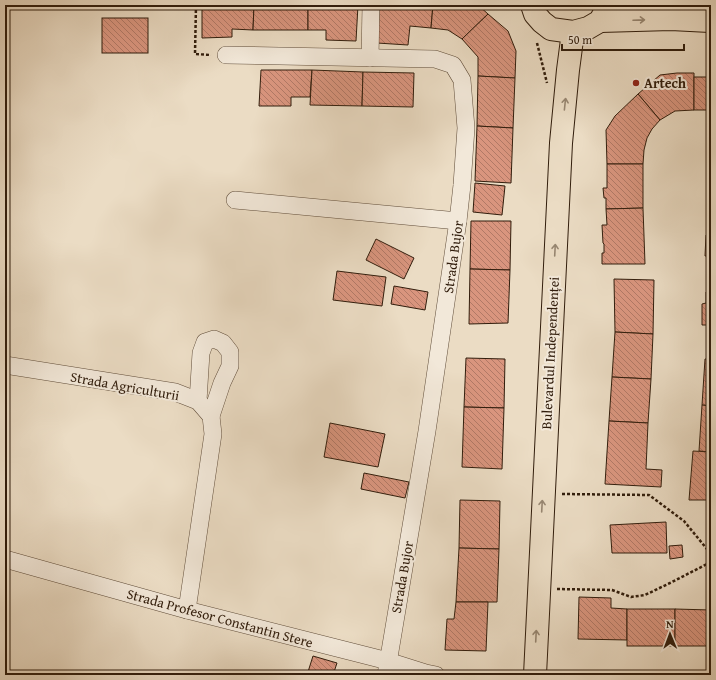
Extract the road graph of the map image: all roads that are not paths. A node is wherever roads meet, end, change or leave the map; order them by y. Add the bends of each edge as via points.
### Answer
1 (371, 5) edge
2 (532, 5) edge
3 (674, 5) edge
4 (604, 13) edge
5 (710, 22) edge
6 (573, 32) junction
7 (226, 55) road end
8 (370, 58) junction
9 (235, 200) dead end
10 (458, 221) junction
11 (5, 365) edge
12 (198, 401) junction
13 (210, 416) junction
14 (5, 559) edge
15 (187, 610) junction
16 (387, 668) edge
17 (436, 675) edge
18 (534, 675) edge

1 - 8 street
2 - 6 main road via 535,14 551,29
3 - 5 main road
4 -> 5 main road
4 - 6 main road via 588,28
18 -> 6 main road, Bulevardul Independenței via 560,143
7 - 8 street, Strada Bujor
8 - 10 street, Strada Bujor via 435,59 453,64 462,80 466,128
9 - 10 street
10 - 16 street, Strada Bujor via 427,431
11 - 12 street, Strada Agriculturii via 175,392
12 - 13 street, Strada Agriculturii
12 - 13 street via 201,353 205,342 214,339 223,342 230,352 230,366
13 - 15 street via 213,434
14 - 15 street, Strada Profesor Constantin Stere
15 - 16 street, Strada Profesor Constantin Stere
16 - 17 street, Strada Profesor Constantin Stere

